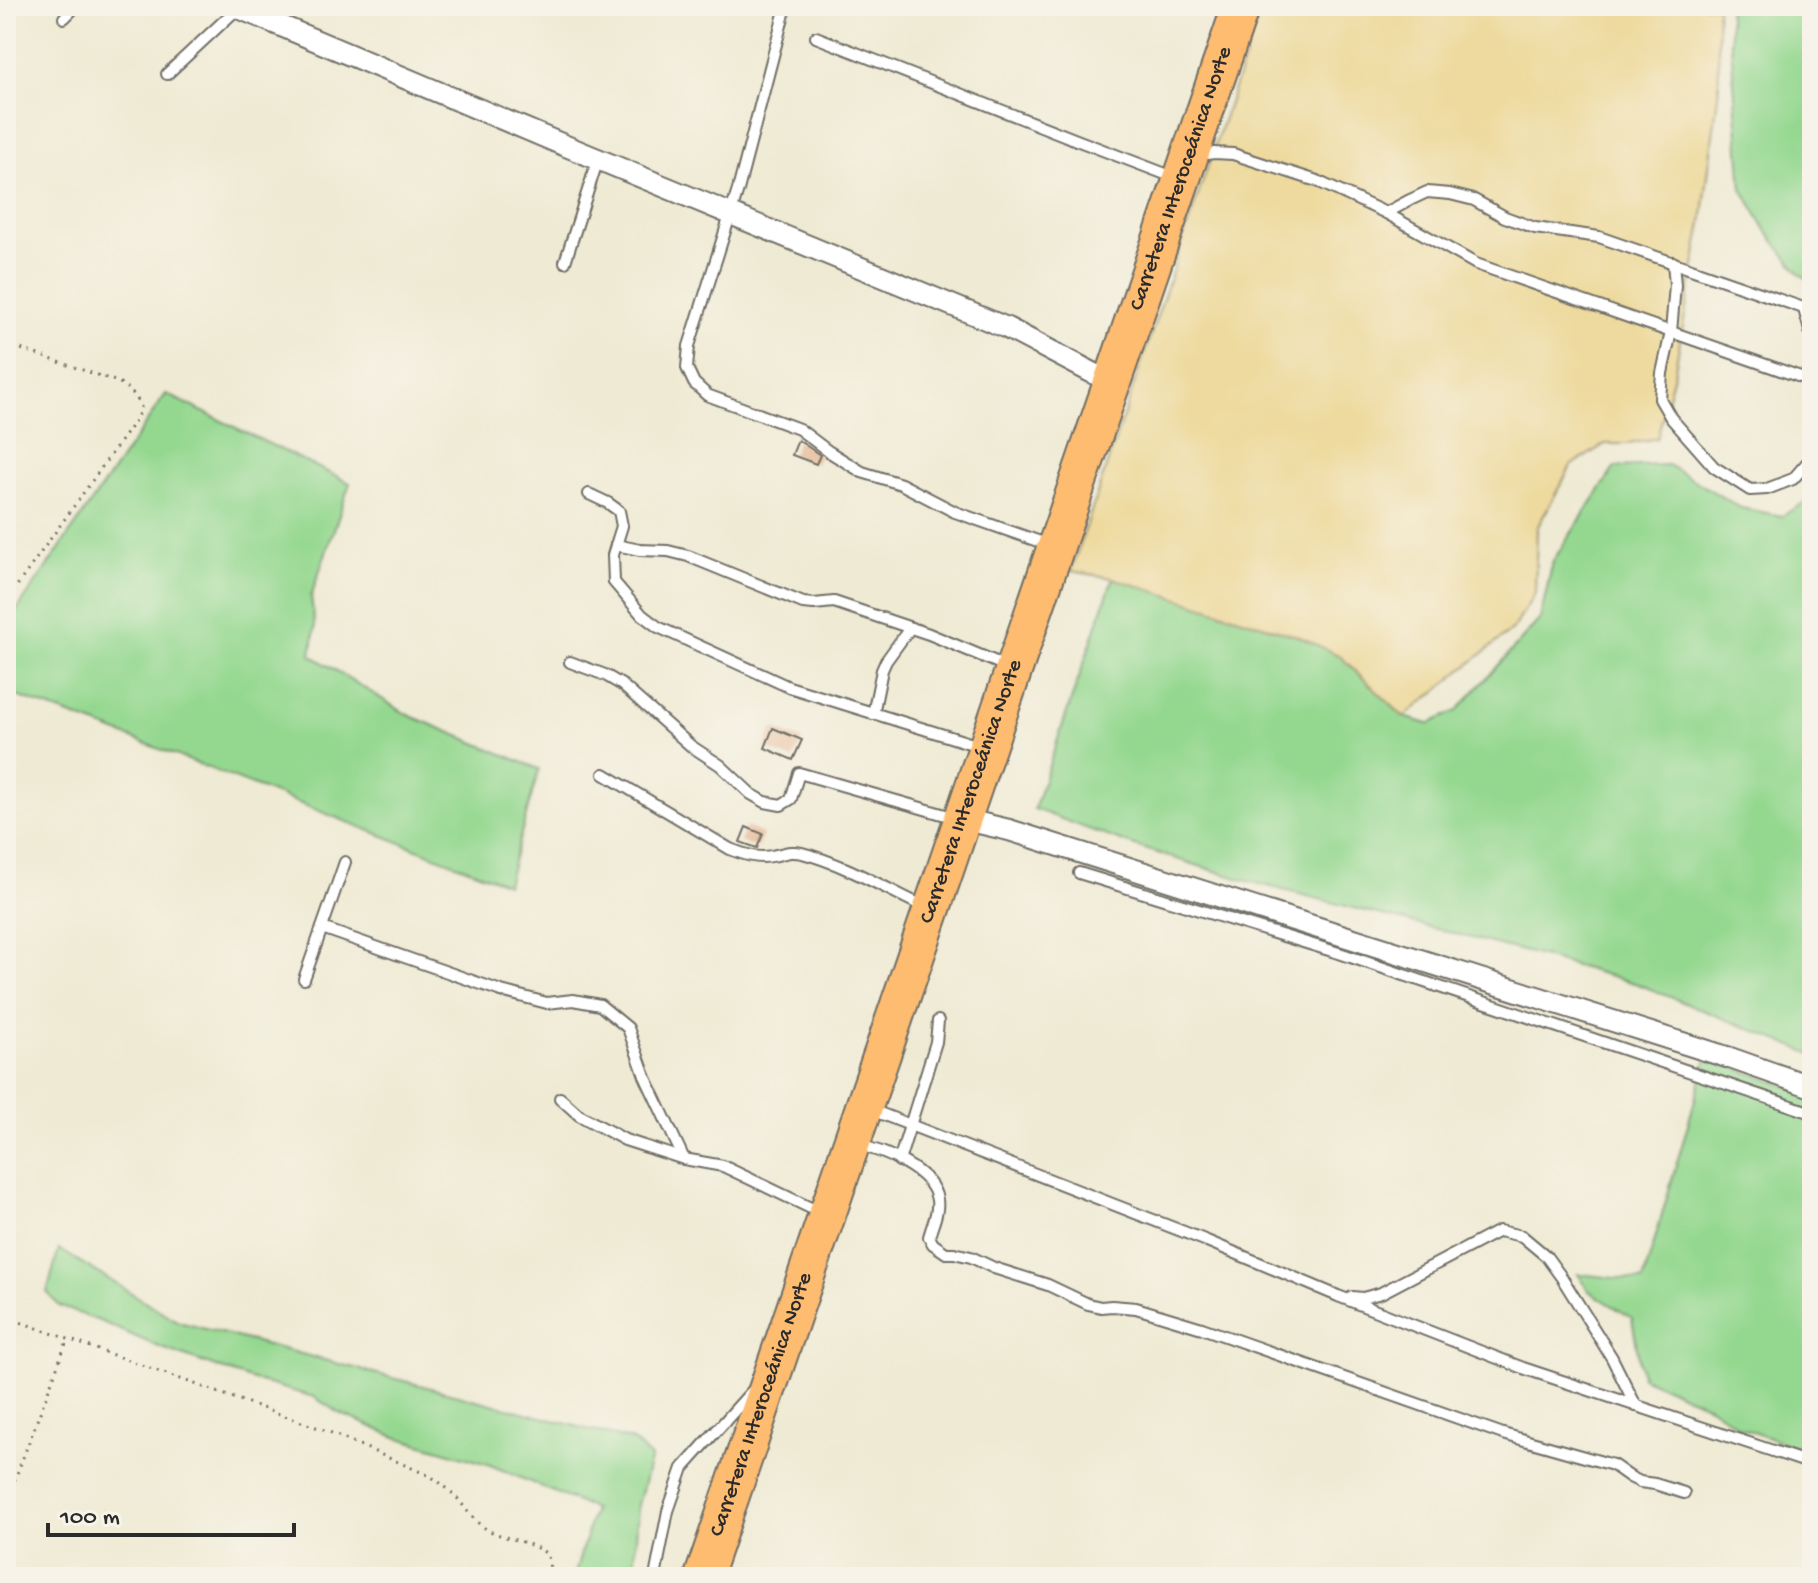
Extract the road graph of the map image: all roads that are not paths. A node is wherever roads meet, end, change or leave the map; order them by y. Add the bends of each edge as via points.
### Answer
1 (76, 6) edge
2 (786, 6) edge
3 (1241, 6) edge
4 (236, 7) edge
5 (64, 18) dead end
6 (816, 37) dead end
7 (167, 74) dead end
8 (598, 159) junction
9 (1186, 168) junction
10 (1386, 213) junction
11 (730, 214) junction
12 (565, 262) dead end
13 (1673, 262) junction
14 (1808, 310) edge
15 (1671, 332) junction
16 (1812, 338) edge
17 (1812, 381) edge
18 (1112, 383) junction
19 (1812, 457) edge
20 (589, 494) dead end
21 (616, 545) junction
22 (1055, 547) junction
23 (910, 628) junction
24 (570, 662) dead end
25 (1013, 669) junction
26 (873, 714) junction
27 (986, 748) junction
28 (604, 774) dead end
29 (962, 819) junction
30 (345, 862) dead end
31 (1079, 873) dead end
32 (931, 910) junction
33 (322, 928) junction
34 (304, 979) dead end
35 (938, 1021) dead end
36 (1812, 1087) edge
37 (560, 1098) dead end
38 (864, 1107) junction
39 (1812, 1113) edge
40 (909, 1125) junction
41 (851, 1144) junction
42 (684, 1159) junction
43 (899, 1161) junction
44 (827, 1216) junction
45 (1338, 1296) junction
46 (775, 1368) junction
47 (1636, 1406) junction
48 (1812, 1464) edge
49 (1684, 1493) dead end
50 (655, 1577) edge
51 (703, 1577) edge

1 - 5 lane
2 - 11 lane
3 - 9 highway, Carretera Interoceánica Norte
4 - 7 lane
4 - 8 street
6 - 9 lane via 1079,141
8 - 11 street
8 - 12 lane
9 - 10 lane via 1214,153 1233,154 1317,181
9 - 18 highway, Carretera Interoceánica Norte
10 - 13 lane via 1427,192 1450,194 1535,228 1599,237
10 - 15 lane via 1476,264
11 - 18 street via 1007,328
11 - 22 lane via 689,346 687,368 694,383 707,395 799,429 862,472
13 - 14 lane
13 - 15 lane
14 - 16 lane
15 - 17 lane
15 - 19 lane via 1660,399 1714,467 1750,490 1767,489 1793,479
18 - 22 highway, Carretera Interoceánica Norte
20 - 21 lane via 619,511 622,526
21 - 23 lane via 688,556 803,603 834,602
21 - 26 lane via 614,582 658,627 789,687
22 - 25 highway, Carretera Interoceánica Norte
23 - 25 lane
23 - 26 lane via 882,670
24 - 29 lane via 622,685 765,802 781,805 791,799 799,773
25 - 27 highway, Carretera Interoceánica Norte
26 - 27 lane
27 - 29 highway, Carretera Interoceánica Norte
28 - 32 lane via 730,849 769,857 802,853
29 - 32 highway, Carretera Interoceánica Norte
29 - 36 street via 1145,872
30 - 33 lane
31 - 39 lane via 1342,954
32 - 38 highway, Carretera Interoceánica Norte
33 - 34 lane
33 - 42 lane via 501,991 547,1003 600,1005 628,1028
35 - 40 lane
37 - 42 lane via 625,1140
38 - 40 lane
38 - 41 highway, Carretera Interoceánica Norte
40 - 43 lane
40 - 45 lane
41 - 43 lane
41 - 44 highway, Carretera Interoceánica Norte
42 - 44 lane via 723,1166
43 - 49 lane via 932,1185 937,1210 929,1237 946,1253 971,1257 1088,1304 1136,1308 1202,1328
44 - 46 highway, Carretera Interoceánica Norte
45 - 47 lane
45 - 47 lane via 1381,1293 1499,1231 1522,1236 1562,1278
46 - 50 lane via 683,1468
46 - 51 highway, Carretera Interoceánica Norte
47 - 48 lane

